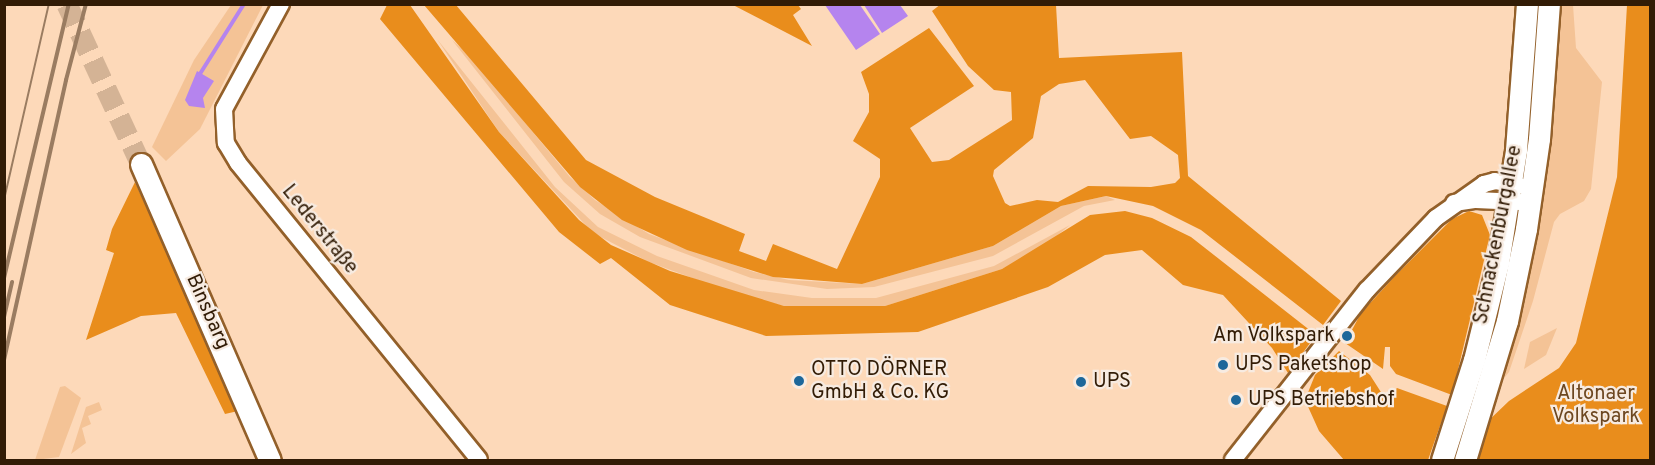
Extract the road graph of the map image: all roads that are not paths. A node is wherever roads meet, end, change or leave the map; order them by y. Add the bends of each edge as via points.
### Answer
1 (281, 4) edge
2 (1527, 4) edge
3 (1549, 4) edge
4 (141, 164) tunnel mouth
5 (1512, 183) junction
6 (1532, 196) junction
7 (1454, 203) junction
8 (1508, 204) junction
9 (270, 460) edge
10 (479, 460) edge
11 (1233, 460) edge
12 (1442, 460) edge
13 (1465, 460) edge

1 - 10 street, Lederstraße via 228,100 222,118 226,143 238,163
2 - 5 main road, Schnackenburgallee
3 - 6 main road, Schnackenburgallee
4 - 9 main road, Binsbarg
5 - 6 street
5 - 7 street via 1484,184
5 - 8 main road, Schnackenburgallee
6 - 8 street
6 - 13 main road, Schnackenburgallee via 1507,321
7 - 8 street via 1476,200
7 - 11 street via 1367,290
8 - 12 main road, Schnackenburgallee via 1483,326

